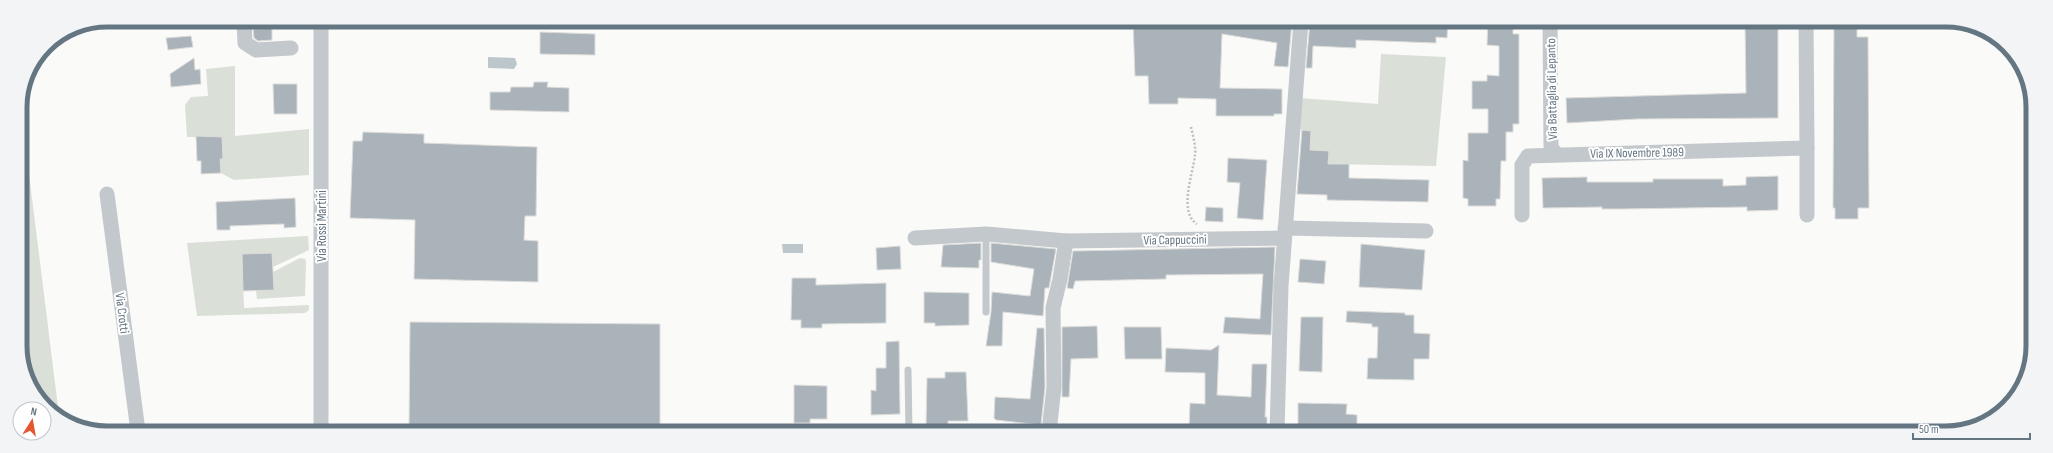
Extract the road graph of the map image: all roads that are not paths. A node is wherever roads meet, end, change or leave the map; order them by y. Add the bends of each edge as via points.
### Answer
1 (244, 27) edge
2 (321, 27) edge
3 (1301, 27) edge
4 (1550, 27) edge
5 (1806, 27) edge
6 (291, 48) dead end
7 (1807, 148) junction
8 (1556, 154) junction
9 (108, 194) dead end
10 (1522, 215) dead end
11 (1807, 215) dead end
12 (1426, 231) dead end
13 (1285, 233) junction
14 (986, 234) junction
15 (915, 238) dead end
16 (1066, 241) junction
17 (986, 312) dead end
18 (908, 370) dead end
19 (137, 426) edge
20 (321, 426) edge
21 (909, 426) edge
22 (1049, 426) edge
23 (1277, 426) edge

1 - 6 street via 245,43 256,50
2 - 20 street, Via Rossi Martini
3 - 13 street
4 - 8 street, Via Battaglia di Lepanto via 1551,147
5 - 7 street
7 - 8 street, Via IX Novembre 1989
7 - 11 street
8 - 10 street, Via IX Novembre 1989 via 1533,155 1525,159 1522,165
9 - 19 street, Via Crotti
12 - 13 street, Via Cappuccini
13 - 16 street, Via Cappuccini
13 - 23 street
14 - 15 street, Via Cappuccini
14 - 16 street, Via Cappuccini
14 - 17 lane
16 - 22 street via 1053,308 1054,387
18 - 21 lane

